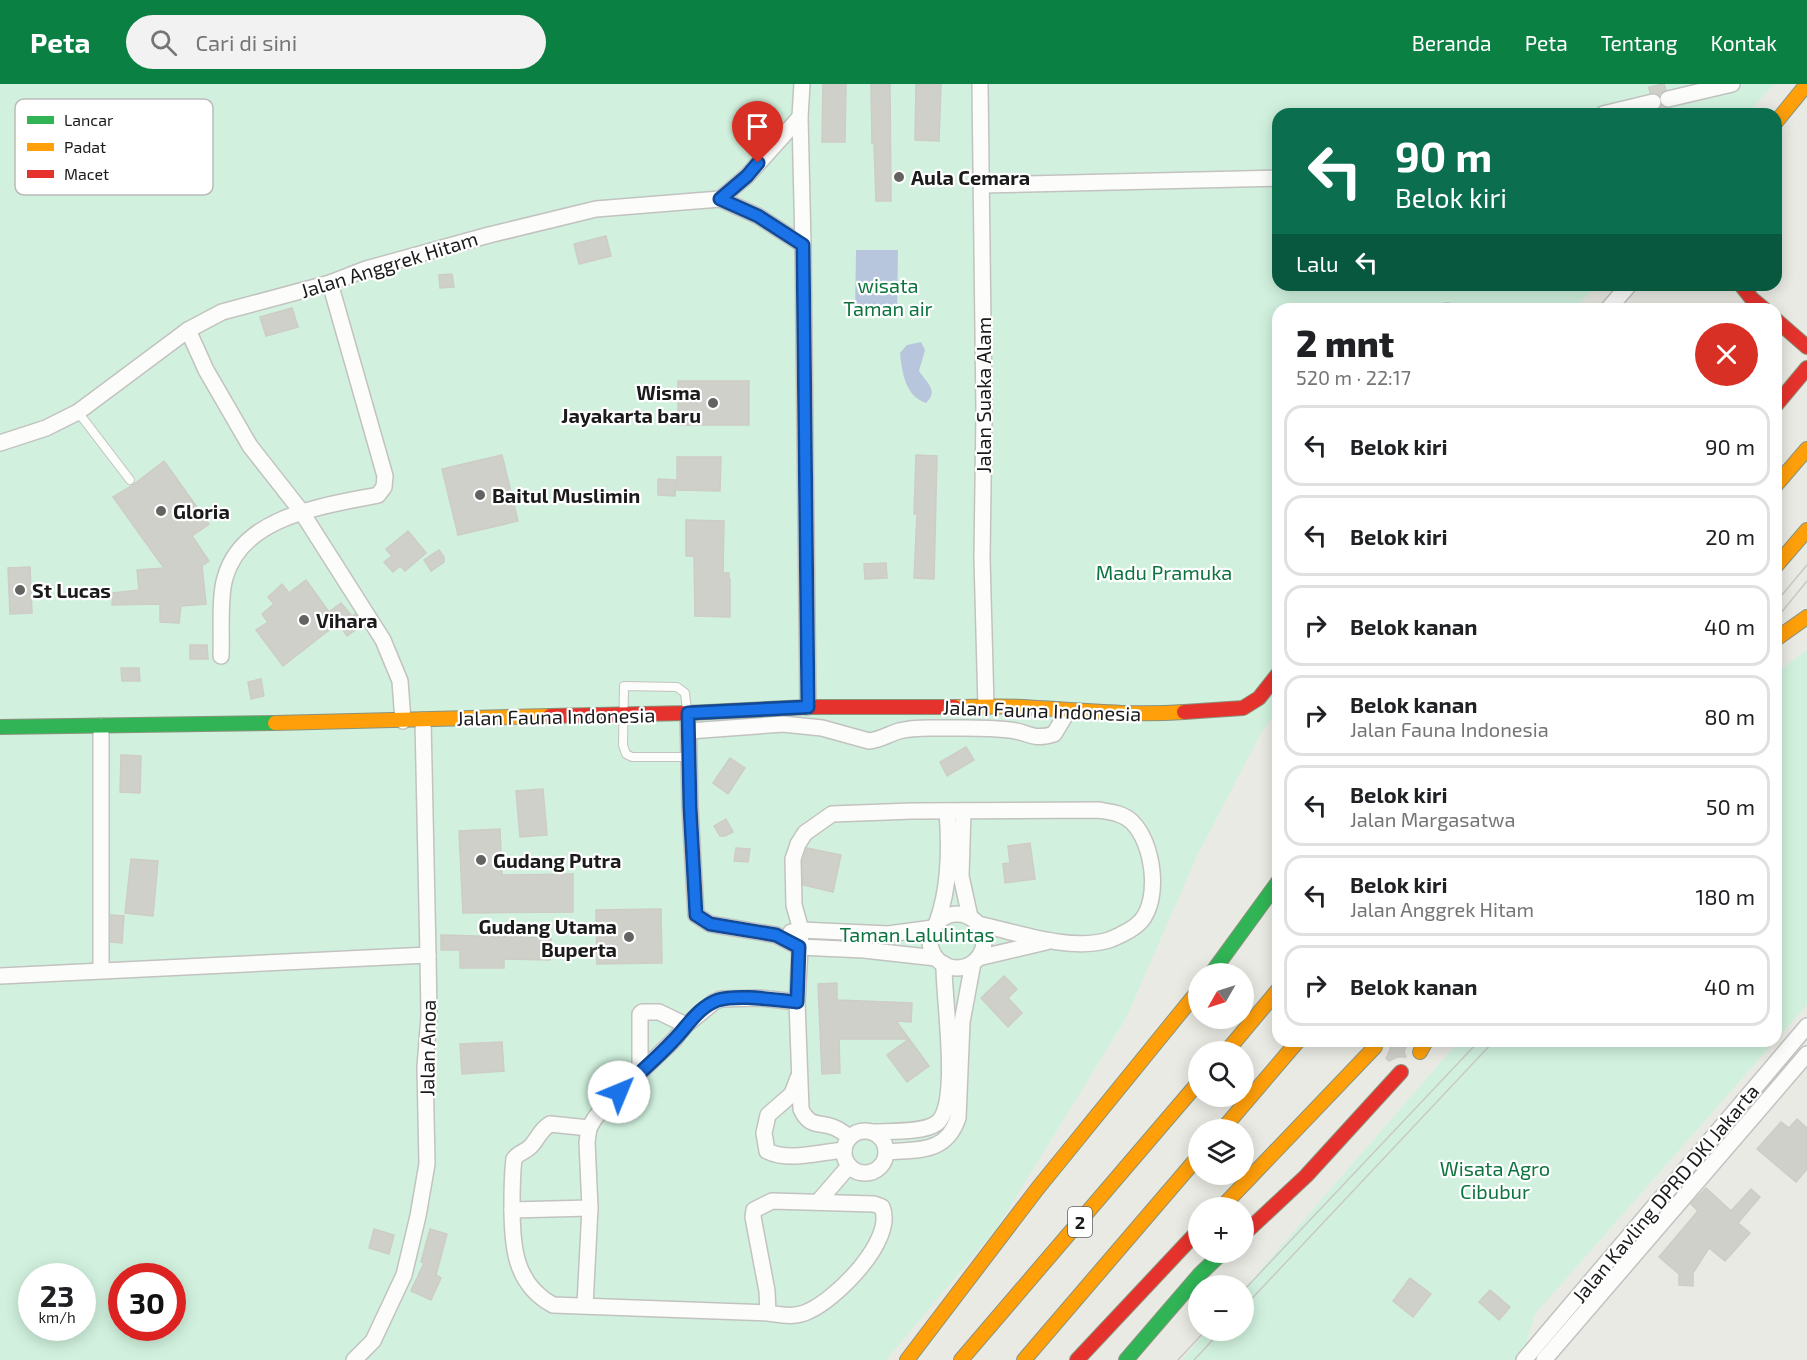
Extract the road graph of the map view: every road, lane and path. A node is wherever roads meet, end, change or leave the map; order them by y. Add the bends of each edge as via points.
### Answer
1 (802, 84) edge
2 (980, 84) edge
3 (1731, 84) edge
4 (1807, 84) edge
5 (1627, 108) edge
6 (1782, 115) edge
7 (800, 117) junction
8 (1272, 178) edge
9 (981, 184) junction
10 (720, 199) junction
11 (803, 245) junction
12 (330, 284) junction
13 (1624, 291) edge
14 (1746, 291) edge
15 (1613, 303) edge
16 (1757, 303) edge
17 (1782, 325) edge
18 (188, 330) junction
19 (1807, 346) edge
20 (1804, 371) edge
21 (1782, 398) edge
22 (78, 412) junction
23 (0, 443) edge
24 (1807, 449) edge
25 (1782, 478) edge
26 (130, 480) dead end
27 (301, 511) junction
28 (1807, 530) edge
29 (1782, 559) edge
30 (1807, 617) edge
31 (1782, 635) edge
32 (221, 656) dead end
33 (1272, 682) edge
34 (808, 707) junction
35 (986, 707) junction
36 (1068, 711) junction
37 (688, 713) junction
38 (625, 715) junction
39 (423, 720) junction
40 (403, 721) junction
41 (101, 726) junction
42 (0, 727) edge
43 (689, 730) junction
44 (689, 757) junction
45 (947, 811) junction
46 (963, 811) junction
47 (1272, 890) edge
48 (974, 920) junction
49 (935, 925) junction
50 (801, 930) junction
51 (776, 935) junction
52 (1049, 941) junction
53 (799, 947) junction
54 (428, 955) junction
55 (940, 961) junction
56 (975, 961) junction
57 (1219, 963) edge
58 (101, 970) junction
59 (0, 976) edge
60 (1272, 997) edge
61 (797, 1002) junction
62 (1188, 1003) edge
63 (686, 1025) junction
64 (1807, 1026) edge
65 (1235, 1041) edge
66 (1293, 1047) edge
67 (1375, 1047) dead end
68 (1807, 1053) edge
69 (640, 1072) junction
70 (1401, 1072) dead end
71 (800, 1074) junction
72 (1188, 1095) edge
73 (1231, 1119) edge
74 (589, 1128) junction
75 (873, 1132) junction
76 (847, 1144) junction
77 (887, 1152) junction
78 (849, 1166) junction
79 (1188, 1169) edge
80 (1232, 1197) edge
81 (818, 1202) junction
82 (590, 1208) junction
83 (512, 1210) junction
84 (1254, 1225) edge
85 (1188, 1242) edge
86 (1212, 1263) edge
87 (585, 1305) junction
88 (768, 1313) junction
89 (354, 1360) edge
90 (907, 1360) edge
91 (961, 1360) edge
92 (1024, 1360) edge
93 (1077, 1360) edge
94 (1126, 1360) edge
95 (1524, 1360) edge
96 (1544, 1360) edge

1 - 7 street
2 - 9 street, Jalan Suaka Alam
3 - 5 street
4 - 6 main road
7 - 10 street via 747,176
7 - 11 street
8 - 9 street
9 - 35 street, Jalan Suaka Alam
10 - 11 street, Jalan Anggrek Hitam via 758,216
10 - 12 street, Jalan Anggrek Hitam via 596,209 366,268
11 - 34 street
12 - 18 street, Jalan Anggrek Hitam via 222,312
12 - 27 street via 386,476 378,495
13 - 15 street
14 - 16 main road
17 - 19 main road
18 - 22 street, Jalan Anggrek Hitam
18 - 27 street via 250,446
20 - 21 main road
22 - 23 street, Jalan Anggrek Hitam via 46,428
22 - 26 lane
24 - 25 main road
27 - 32 street via 259,531 231,560 224,579
27 - 40 street via 383,640 400,681
28 - 29 main road
30 - 31 main road
33 - 36 main road, Jalan Fauna Indonesia via 1259,698 1243,708 1161,714
34 - 35 main road, Jalan Fauna Indonesia
34 - 37 main road, Jalan Fauna Indonesia
35 - 36 main road, Jalan Fauna Indonesia
36 - 43 street via 1054,734 1040,738 1019,731 983,728 917,728 869,741 822,728 783,724
37 - 38 main road, Jalan Fauna Indonesia
37 - 38 lane via 685,693 677,687 624,686
37 - 43 street
38 - 39 main road, Jalan Fauna Indonesia
38 - 44 lane via 626,754
39 - 40 main road, Jalan Fauna Indonesia
39 - 54 street, Jalan Anoa
40 - 41 main road, Jalan Fauna Indonesia
41 - 42 main road, Jalan Fauna Indonesia
41 - 58 street
43 - 44 street
44 - 51 street via 696,915 710,924
45 - 46 street
45 - 49 street via 947,877
45 - 50 street via 832,814 805,833 793,859 794,905
46 - 48 street via 960,869
46 - 52 street via 1098,810 1120,814 1132,822 1143,838 1150,855 1152,884 1150,903 1141,921 1109,940
47 - 57 main road
48 - 49 street via 963,914 949,915
48 - 52 street
48 - 56 street via 984,941
49 - 50 street via 888,934
49 - 55 street via 930,944
50 - 51 street
50 - 53 street
51 - 53 street
52 - 56 street
53 - 55 street via 864,950
53 - 61 street
54 - 58 street
54 - 89 street, Jalan Anoa via 427,1164 423,1191 404,1275 373,1341
55 - 56 street via 959,968
55 - 75 street via 949,1032 947,1108 935,1125
56 - 77 street via 962,1022 958,1118 954,1131 937,1146
58 - 59 street
60 - 65 main road
61 - 63 street via 721,999
61 - 71 street
62 - 90 main road via 1038,1188
63 - 69 street
63 - 69 street via 659,1012 642,1012
64 - 95 street, Jalan Kavling DPRD DKI Jakarta
66 - 73 main road
67 - 80 main road
68 - 96 street, Jalan Kavling DPRD DKI Jakarta
69 - 74 street
70 - 84 main road via 1306,1176
71 - 76 street via 804,1116 817,1125 834,1127
71 - 76 street via 792,1094 768,1115 764,1133 767,1151 788,1156
72 - 91 main road, 2
74 - 82 street
74 - 83 street via 550,1124 531,1146 515,1156
75 - 76 street via 861,1131
75 - 77 street via 883,1140
76 - 78 street
77 - 78 street via 877,1171 862,1173
78 - 81 street
79 - 92 main road, 2
81 - 88 street via 772,1201 754,1210
81 - 88 street via 882,1207 885,1214 878,1244 867,1261 812,1311 794,1316
82 - 83 street
82 - 87 street
83 - 87 street via 512,1240 525,1277 553,1305
85 - 93 main road
86 - 94 main road
87 - 88 street

